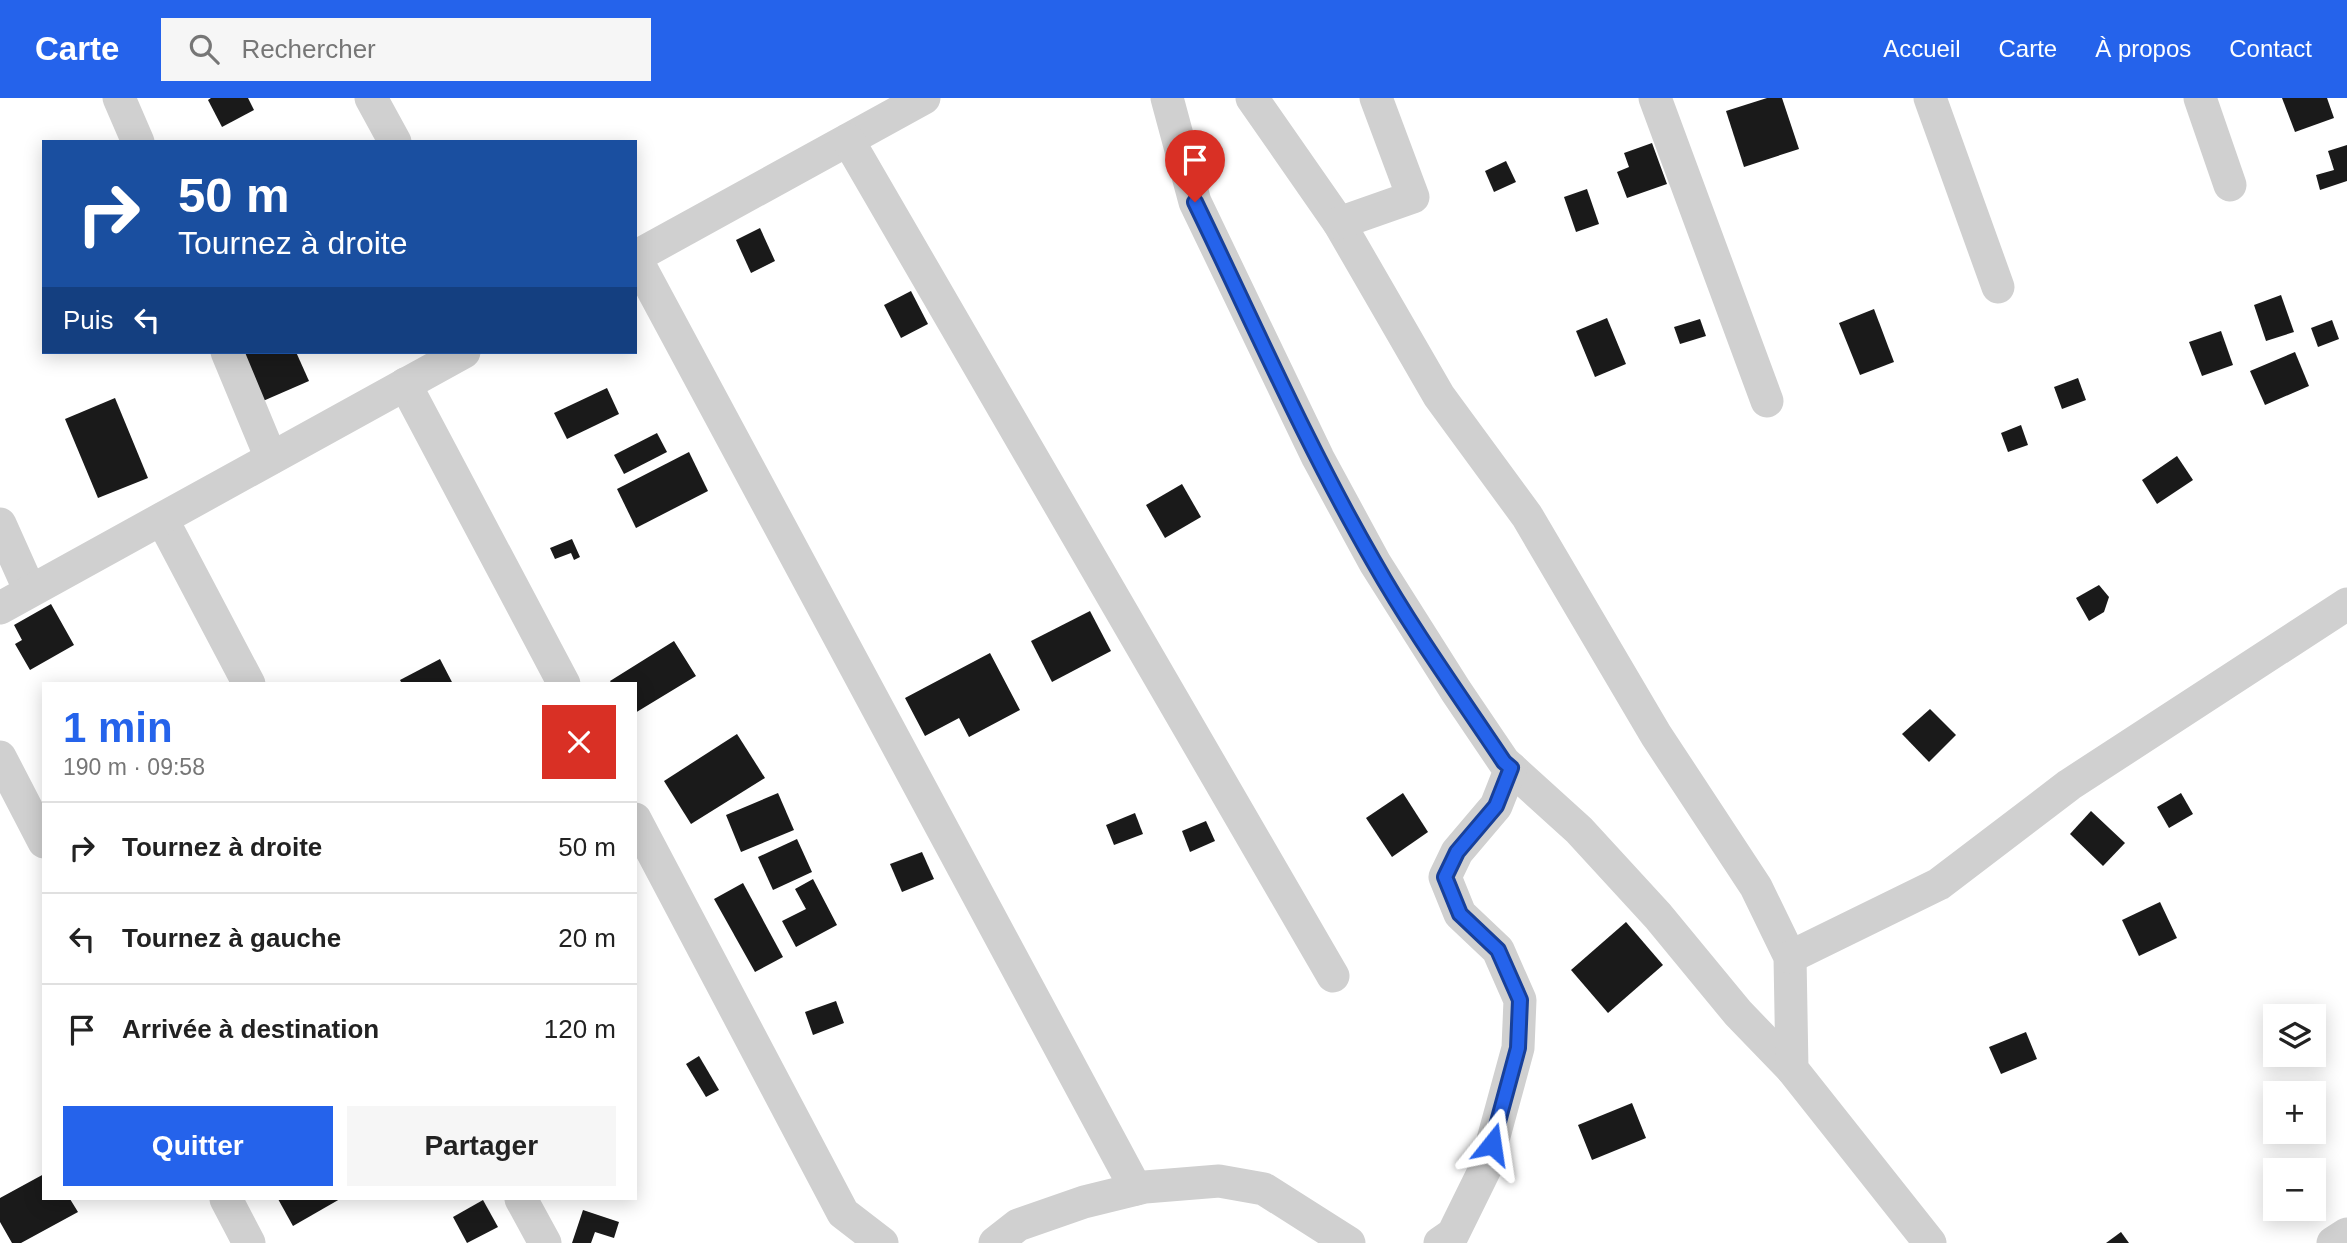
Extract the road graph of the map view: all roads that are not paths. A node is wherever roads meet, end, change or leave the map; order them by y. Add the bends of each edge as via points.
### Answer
1 (119, 98) edge
2 (371, 98) edge
3 (924, 98) edge
4 (1167, 98) edge
5 (1251, 98) edge
6 (1376, 98) edge
7 (1655, 98) edge
8 (1930, 98) edge
9 (2200, 98) edge
10 (137, 140) edge
11 (394, 140) edge
12 (848, 140) junction
13 (2230, 185) dead end
14 (1339, 223) junction
15 (637, 256) edge
16 (637, 261) edge
17 (1998, 287) dead end
18 (227, 354) edge
19 (460, 354) edge
20 (405, 384) junction
21 (1768, 401) dead end
22 (271, 458) junction
23 (162, 519) junction
24 (0, 524) edge
25 (30, 591) junction
26 (2347, 604) edge
27 (0, 608) edge
28 (249, 682) edge
29 (563, 682) edge
30 (0, 757) edge
31 (1511, 768) junction
32 (637, 823) edge
33 (42, 838) edge
34 (1790, 957) junction
35 (1333, 976) dead end
36 (1792, 1069) junction
37 (1136, 1189) junction
38 (227, 1200) edge
39 (522, 1200) edge
40 (2347, 1234) edge
41 (249, 1243) edge
42 (544, 1243) edge
43 (882, 1243) edge
44 (995, 1243) edge
45 (1349, 1243) edge
46 (1440, 1243) edge
47 (1930, 1243) edge
48 (2333, 1243) edge

1 - 10 street
2 - 11 street
3 - 12 street
4 - 31 street via 1195,202 1318,458 1374,563
5 - 14 street
6 - 14 street via 1413,197
7 - 21 street
8 - 17 street
9 - 13 street
12 - 15 street
12 - 35 street
14 - 34 street via 1438,396 1527,516 1656,735 1756,887
16 - 37 street
18 - 22 street
19 - 20 street
20 - 22 street
20 - 29 street
22 - 23 street
23 - 25 street
23 - 28 street
24 - 25 street
25 - 27 street
26 - 34 street via 2069,785 1938,884
30 - 33 street
31 - 36 street via 1588,839
31 - 46 street via 1496,806 1457,852 1445,877 1460,914 1498,950 1520,1000 1518,1048 1485,1169 1452,1234
32 - 43 street via 843,1213
34 - 36 street
36 - 47 street
37 - 44 street via 1018,1225
37 - 45 street via 1219,1181 1264,1189
38 - 41 street
39 - 42 street
40 - 48 street

